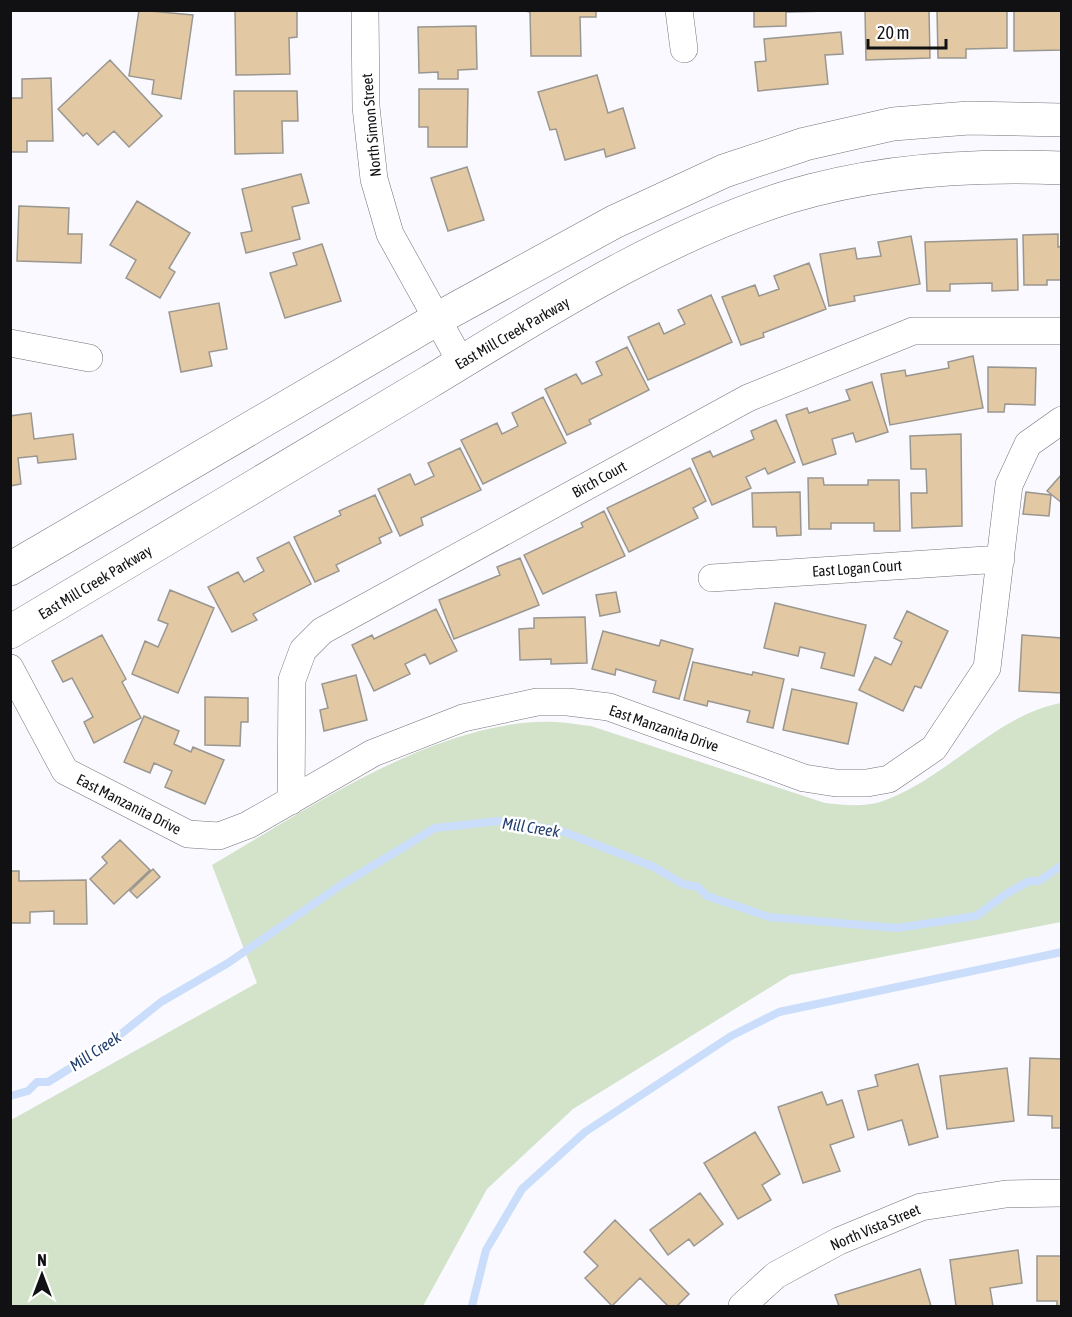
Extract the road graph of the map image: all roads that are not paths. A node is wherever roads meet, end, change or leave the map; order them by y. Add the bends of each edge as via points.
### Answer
1 (366, 10) edge
2 (679, 10) edge
3 (684, 49) dead end
4 (1062, 120) edge
5 (1062, 168) edge
6 (437, 319) junction
7 (1062, 330) edge
8 (10, 343) edge
9 (89, 358) dead end
10 (461, 362) junction
11 (1062, 420) edge
12 (1001, 559) junction
13 (10, 569) edge
14 (712, 578) dead end
15 (10, 632) edge
16 (10, 668) edge
17 (291, 801) junction
18 (1062, 1193) edge
19 (742, 1306) edge

1 - 6 street, North Simon Street via 366,107 374,179 390,234
2 - 3 street
4 - 6 street via 969,118 893,124 805,144 724,171 614,222
5 - 10 street, East Mill Creek Parkway via 937,169 857,181 789,197 640,260
6 - 10 street, North Simon Street
6 - 13 street
7 - 17 street, Birch Court via 913,330 748,398 322,631 303,650 292,680
8 - 9 street
10 - 15 street, East Mill Creek Parkway
11 - 12 street, East Manzanita Drive via 1028,444 1009,485
12 - 14 street, East Logan Court
12 - 17 street, East Manzanita Drive via 987,668 934,748 889,779 836,783 804,778 609,707 537,702 463,718 373,753
16 - 17 street, East Manzanita Drive via 65,771 188,834 219,836
18 - 19 street, North Vista Street via 1006,1194 921,1207 839,1240 776,1275

